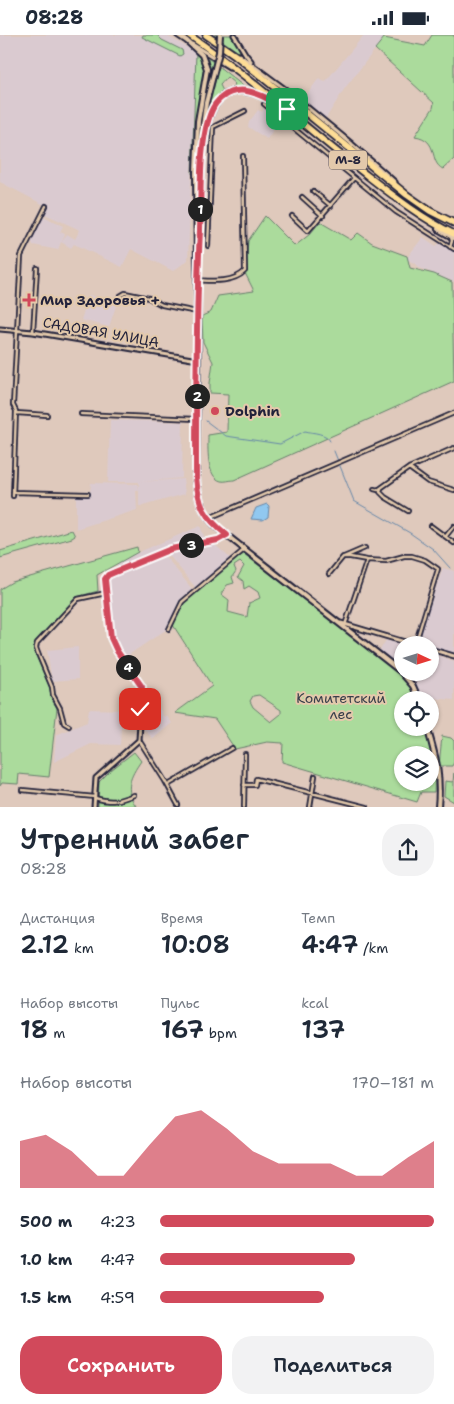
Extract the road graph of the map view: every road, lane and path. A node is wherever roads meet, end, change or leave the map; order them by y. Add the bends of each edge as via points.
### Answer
1 (178, 35) edge
2 (206, 35) edge
3 (220, 35) edge
4 (234, 35) edge
5 (188, 38) edge
6 (218, 43) junction
7 (258, 68) junction
8 (264, 104) dead end
9 (287, 109) junction
10 (245, 111) dead end
11 (243, 156) dead end
12 (201, 167) junction
13 (354, 178) junction
14 (314, 191) dead end
15 (407, 195) junction
16 (302, 197) dead end
17 (46, 206) dead end
18 (331, 206) junction
19 (430, 211) junction
20 (292, 215) dead end
21 (323, 216) junction
22 (454, 219) edge
23 (454, 223) edge
24 (200, 231) junction
25 (209, 231) junction
26 (453, 236) edge
27 (454, 243) edge
28 (208, 245) dead end
29 (450, 247) junction
30 (454, 249) edge
31 (198, 255) junction
32 (38, 268) dead end
33 (198, 280) junction
34 (120, 296) dead end
35 (198, 311) junction
36 (0, 329) edge
37 (17, 330) junction
38 (33, 332) junction
39 (198, 360) junction
40 (16, 413) junction
41 (454, 413) edge
42 (81, 414) dead end
43 (47, 415) dead end
44 (196, 419) junction
45 (454, 448) edge
46 (409, 468) junction
47 (382, 487) junction
48 (374, 489) dead end
49 (454, 490) edge
50 (13, 492) junction
51 (88, 494) dead end
52 (13, 496) dead end
53 (408, 511) dead end
54 (208, 518) junction
55 (431, 526) dead end
56 (454, 526) edge
57 (227, 535) junction
58 (446, 536) junction
59 (454, 543) edge
60 (365, 548) dead end
61 (245, 549) junction
62 (343, 557) junction
63 (366, 560) junction
64 (329, 574) dead end
65 (106, 593) junction
66 (338, 623) junction
67 (345, 625) junction
68 (355, 627) junction
69 (169, 629) dead end
70 (353, 635) junction
71 (418, 636) edge
72 (394, 639) edge
73 (439, 652) edge
74 (454, 656) edge
75 (414, 691) edge
76 (69, 726) dead end
77 (429, 736) edge
78 (138, 740) junction
79 (232, 748) dead end
80 (245, 754) dead end
81 (315, 776) dead end
82 (168, 785) junction
83 (244, 785) junction
84 (22, 790) dead end
85 (311, 792) junction
86 (134, 795) dead end
87 (95, 797) junction
88 (178, 805) dead end
89 (94, 807) edge
90 (244, 807) edge
91 (310, 807) edge
92 (367, 807) edge
93 (438, 807) edge

1 - 5 main road
2 - 6 highway, М-8
3 - 12 main road, bridge via 220,52 203,118
4 - 7 street
5 - 9 highway, М-8
5 - 31 main road via 202,55 207,69 197,146
6 - 7 street
6 - 15 highway, М-8
7 - 15 street via 359,150
8 - 13 street
9 - 12 main road via 247,91 233,91 222,97 215,104 208,121
9 - 26 highway, М-8 via 349,162
10 - 25 street via 213,127
11 - 33 street via 245,271 230,279
12 - 24 main road
13 - 18 street
13 - 29 street via 396,212
14 - 18 street
15 - 19 highway, М-8
16 - 21 street
17 - 37 street via 22,256
18 - 21 street
19 - 22 main road
19 - 23 highway, М-8
20 - 21 street via 308,231
24 - 25 street
24 - 31 main road
25 - 28 street
26 - 29 street
27 - 29 street
29 - 30 street
31 - 33 main road
32 - 38 street
33 - 35 main road
34 - 35 street via 126,293 149,298 162,305
35 - 39 main road
36 - 37 street, САДОВАЯ УЛИЦА
37 - 38 street, САДОВАЯ УЛИЦА
37 - 40 street via 13,405
38 - 39 street, САДОВАЯ УЛИЦА
39 - 44 main road
40 - 43 street
40 - 50 street
41 - 54 street
42 - 44 street
44 - 54 main road via 197,491
45 - 46 street
46 - 47 street
46 - 49 street via 428,482
47 - 48 street
47 - 53 street via 380,491 385,497
50 - 51 street
50 - 52 street
54 - 57 main road
55 - 58 street
56 - 58 street
57 - 61 main road
57 - 65 street via 218,540 171,549 108,575 104,580
58 - 59 street
60 - 62 street
61 - 66 main road
61 - 69 street via 182,602
62 - 63 street
62 - 64 street
63 - 67 street
63 - 71 street via 386,561 412,556 438,569
65 - 76 street via 78,599 37,643 63,721
65 - 78 street via 113,644 142,687
66 - 67 street
66 - 70 main road
67 - 68 street
68 - 70 street via 351,630
68 - 72 street
70 - 75 main road via 408,678
73 - 74 street
77 - 93 main road via 440,781
78 - 82 street
78 - 87 street via 95,779
79 - 82 street
80 - 83 street
81 - 85 street
82 - 88 street
83 - 85 street via 255,785 256,779
83 - 90 street
84 - 87 street
85 - 91 street
85 - 92 street
86 - 87 street via 117,802
87 - 89 street

